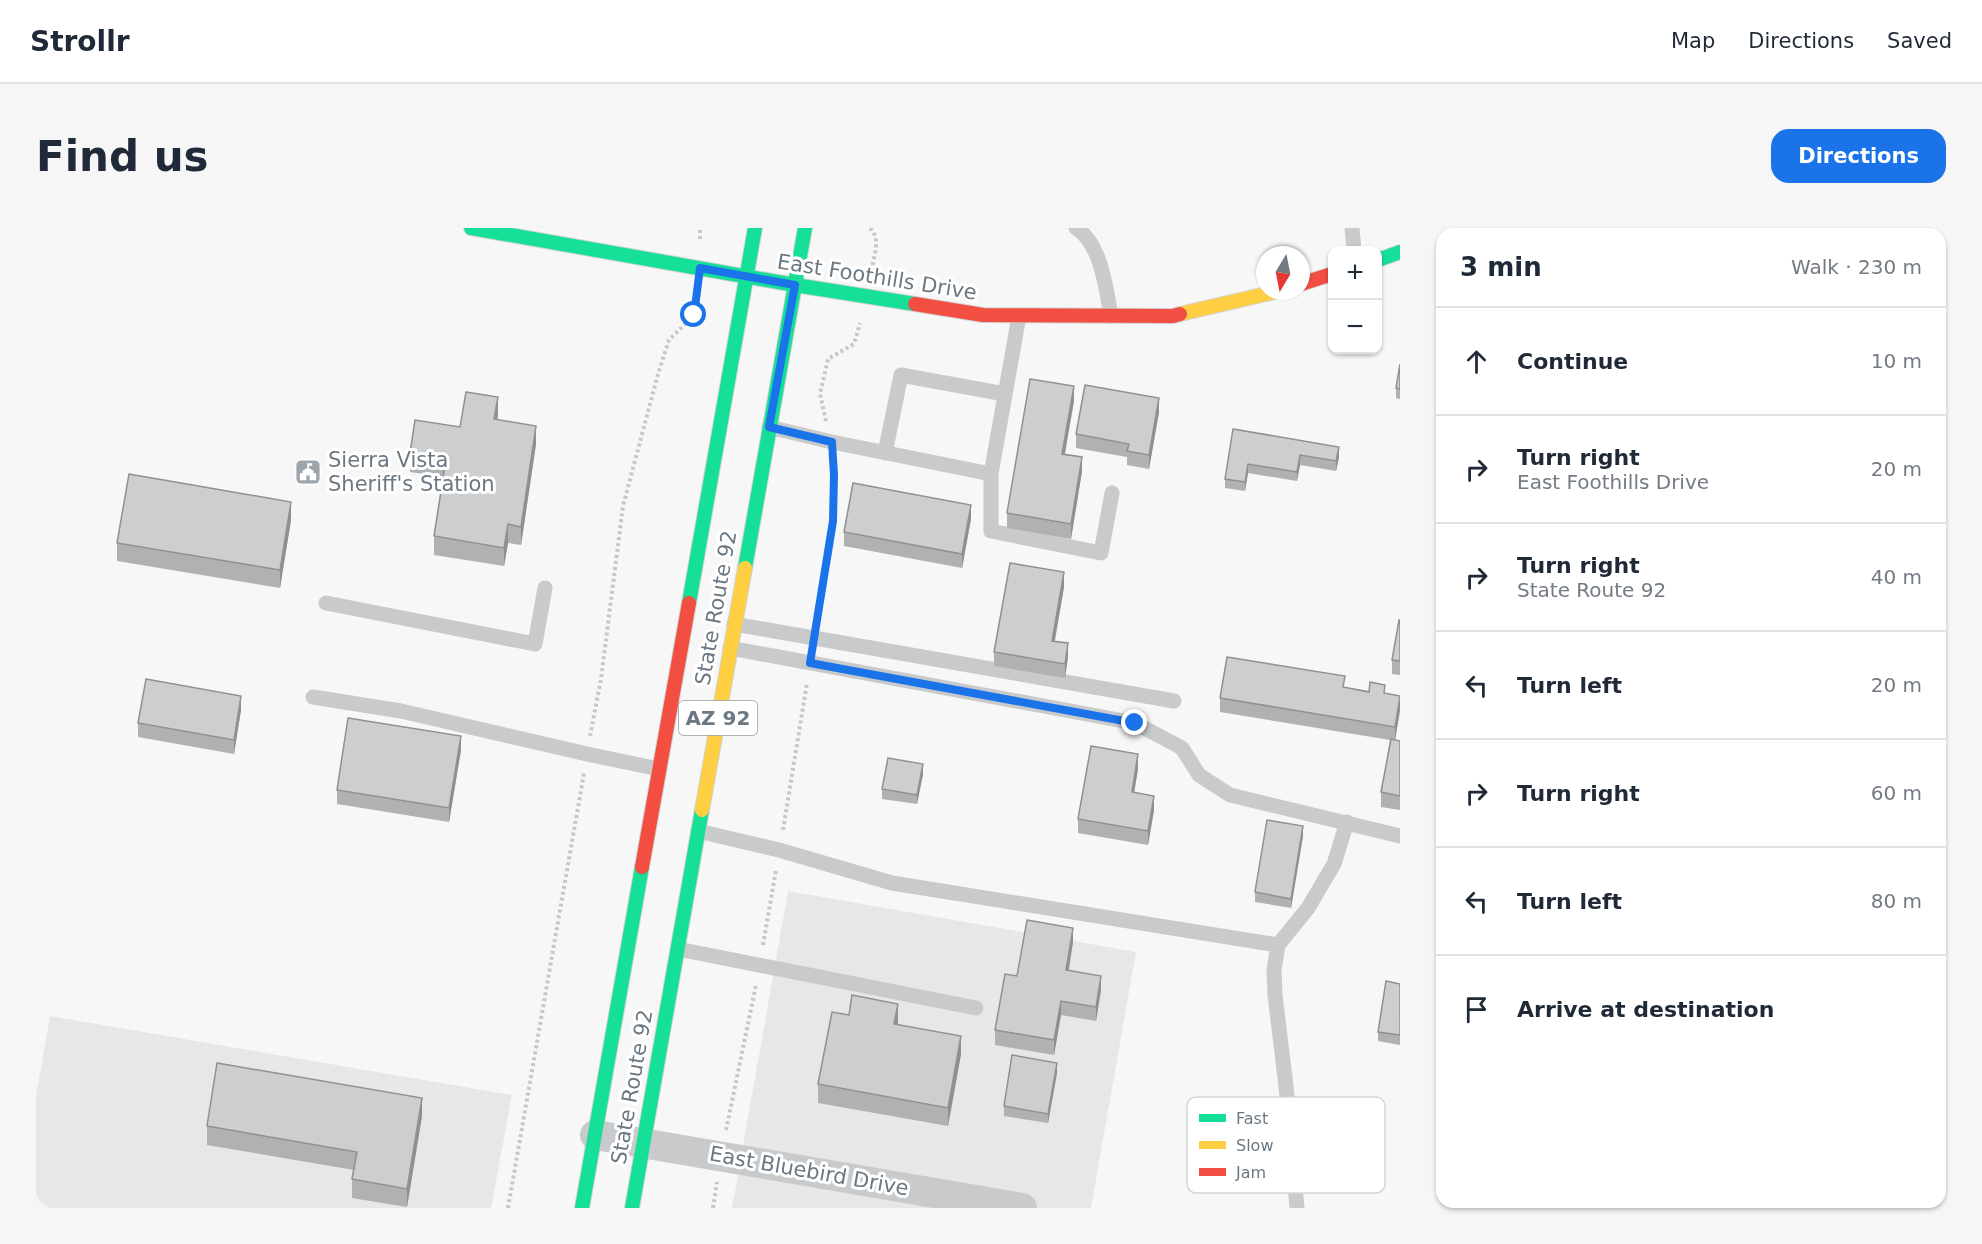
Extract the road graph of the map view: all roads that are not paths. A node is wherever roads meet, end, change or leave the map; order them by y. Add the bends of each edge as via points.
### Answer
1 (471, 228) edge
2 (755, 228) edge
3 (805, 228) edge
4 (1076, 228) edge
5 (1352, 228) edge
6 (1354, 246) edge
7 (1400, 252) edge
8 (1382, 258) edge
9 (1328, 275) edge
10 (746, 276) junction
11 (1310, 281) edge
12 (795, 285) junction
13 (1256, 296) edge
14 (1019, 316) junction
15 (1111, 316) junction
16 (1005, 394) junction
17 (769, 427) junction
18 (885, 453) junction
19 (991, 474) junction
20 (1112, 493) dead end
21 (545, 588) dead end
22 (326, 603) dead end
23 (734, 624) junction
24 (730, 648) junction
25 (313, 697) dead end
26 (1174, 701) dead end
27 (659, 770) junction
28 (1347, 822) junction
29 (698, 831) junction
30 (1400, 836) edge
31 (1278, 945) junction
32 (678, 949) junction
33 (976, 1008) dead end
34 (1287, 1097) edge
35 (595, 1135) junction
36 (644, 1143) junction
37 (1296, 1193) edge
38 (582, 1208) edge
39 (632, 1208) edge
40 (1022, 1208) edge
41 (1297, 1208) edge

1 - 10 main road, East Foothills Drive
2 - 10 main road, State Route 92 / AZ 92
3 - 12 main road, State Route 92 / AZ 92
4 - 15 lane via 1086,234 1103,273
5 - 6 lane
7 - 8 main road
9 - 11 main road
10 - 12 main road, East Foothills Drive
10 - 27 main road, State Route 92 / AZ 92
12 - 14 main road, East Foothills Drive via 983,315
12 - 17 main road, State Route 92 / AZ 92
13 - 15 main road, East Foothills Drive via 1173,316
14 - 15 main road, East Foothills Drive
14 - 16 lane
16 - 18 lane via 901,375
16 - 19 lane
17 - 18 lane
17 - 23 main road, State Route 92 / AZ 92
18 - 19 lane
19 - 20 lane via 991,531 1101,553
21 - 22 lane via 536,644
23 - 24 main road, State Route 92 / AZ 92
23 - 26 lane
24 - 28 lane via 1135,723 1182,748 1199,775 1230,795
24 - 29 main road, State Route 92 / AZ 92
25 - 27 lane via 400,711
27 - 35 main road, State Route 92 / AZ 92
28 - 30 lane
28 - 31 lane via 1334,864 1308,908
29 - 31 lane via 892,883
29 - 32 main road, State Route 92 / AZ 92
31 - 34 lane via 1275,994
32 - 33 lane
32 - 36 main road, State Route 92 / AZ 92
35 - 36 street, East Bluebird Drive
35 - 38 main road, State Route 92 / AZ 92
36 - 39 main road, State Route 92 / AZ 92
36 - 40 street, East Bluebird Drive
37 - 41 lane

